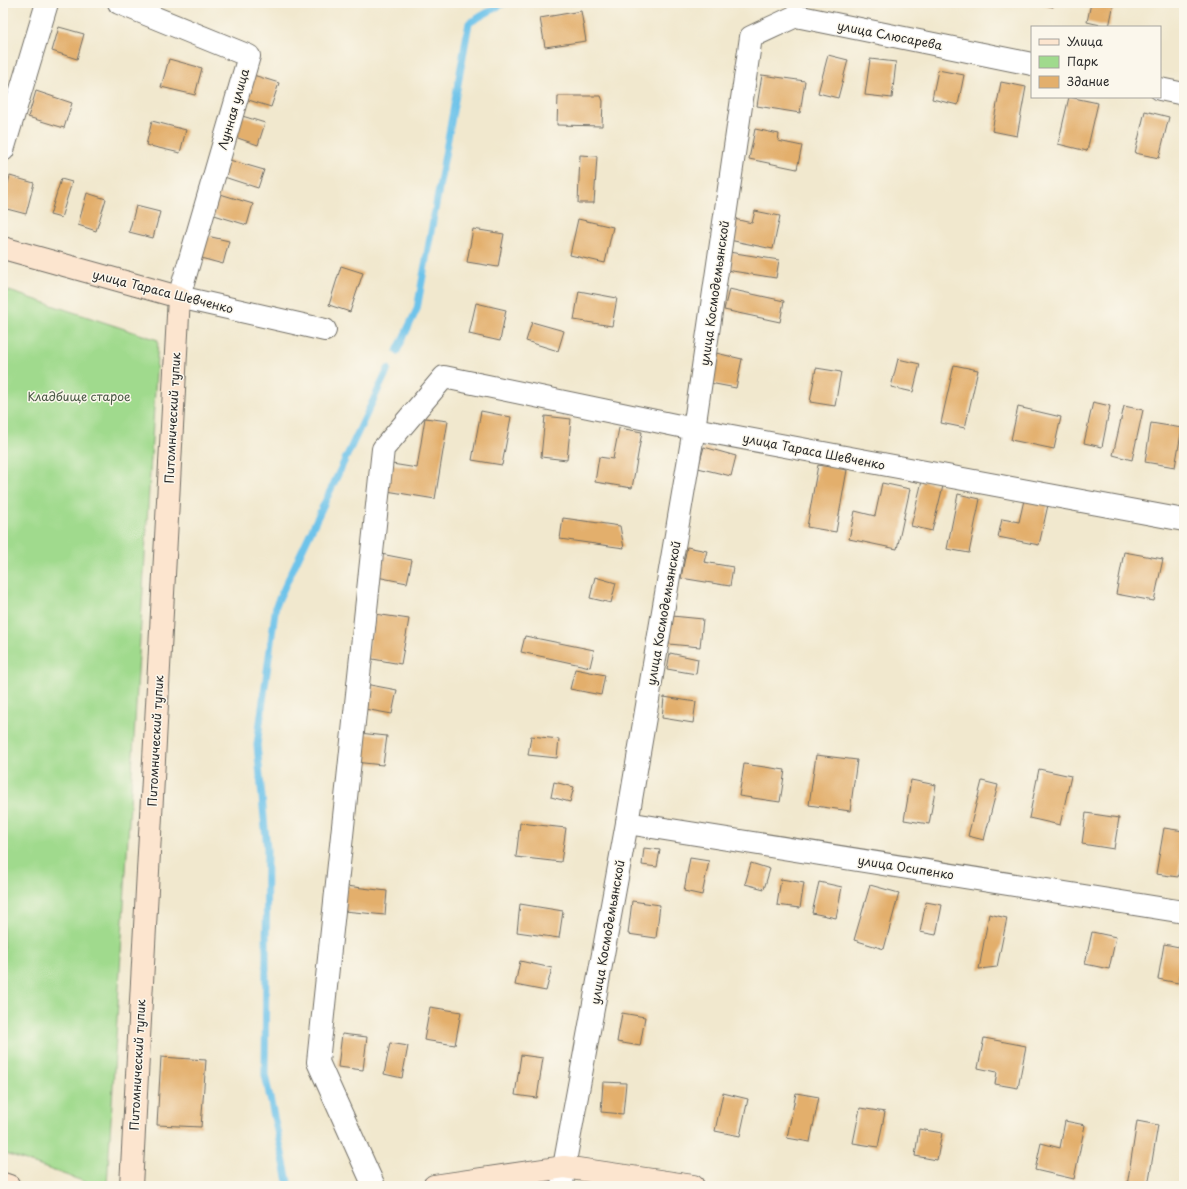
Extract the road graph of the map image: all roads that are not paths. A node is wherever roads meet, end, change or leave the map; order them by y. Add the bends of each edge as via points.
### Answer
1 (47, 3) edge
2 (119, 3) edge
3 (751, 37) joint
4 (1031, 64) edge
5 (1161, 90) edge
6 (1184, 94) edge
7 (3, 150) edge
8 (3, 248) edge
9 (179, 297) junction
10 (325, 330) dead end
11 (694, 429) junction
12 (1184, 520) edge
13 (627, 823) junction
14 (1184, 912) edge
15 (563, 1177) edge
16 (3, 1184) edge
17 (9, 1186) edge
18 (131, 1186) edge
19 (374, 1186) edge
20 (434, 1186) edge
21 (694, 1186) edge

1 - 7 street
2 - 9 street, Лунная улица via 249,56
3 - 4 street, улица Слюсарева via 796,16
3 - 11 street, улица Космодемьянской
5 - 6 street
8 - 9 street, улица Тараса Шевченко
9 - 10 street, улица Тараса Шевченко
9 - 18 street, Питомнический тупик
11 - 12 street, улица Тараса Шевченко
11 - 13 street, улица Космодемьянской
11 - 19 street, улица Тараса Шевченко via 444,377 382,449 318,1062
13 - 14 street, улица Осипенко
13 - 15 street, улица Космодемьянской
15 - 20 street via 482,1178
15 - 21 street
16 - 17 street

